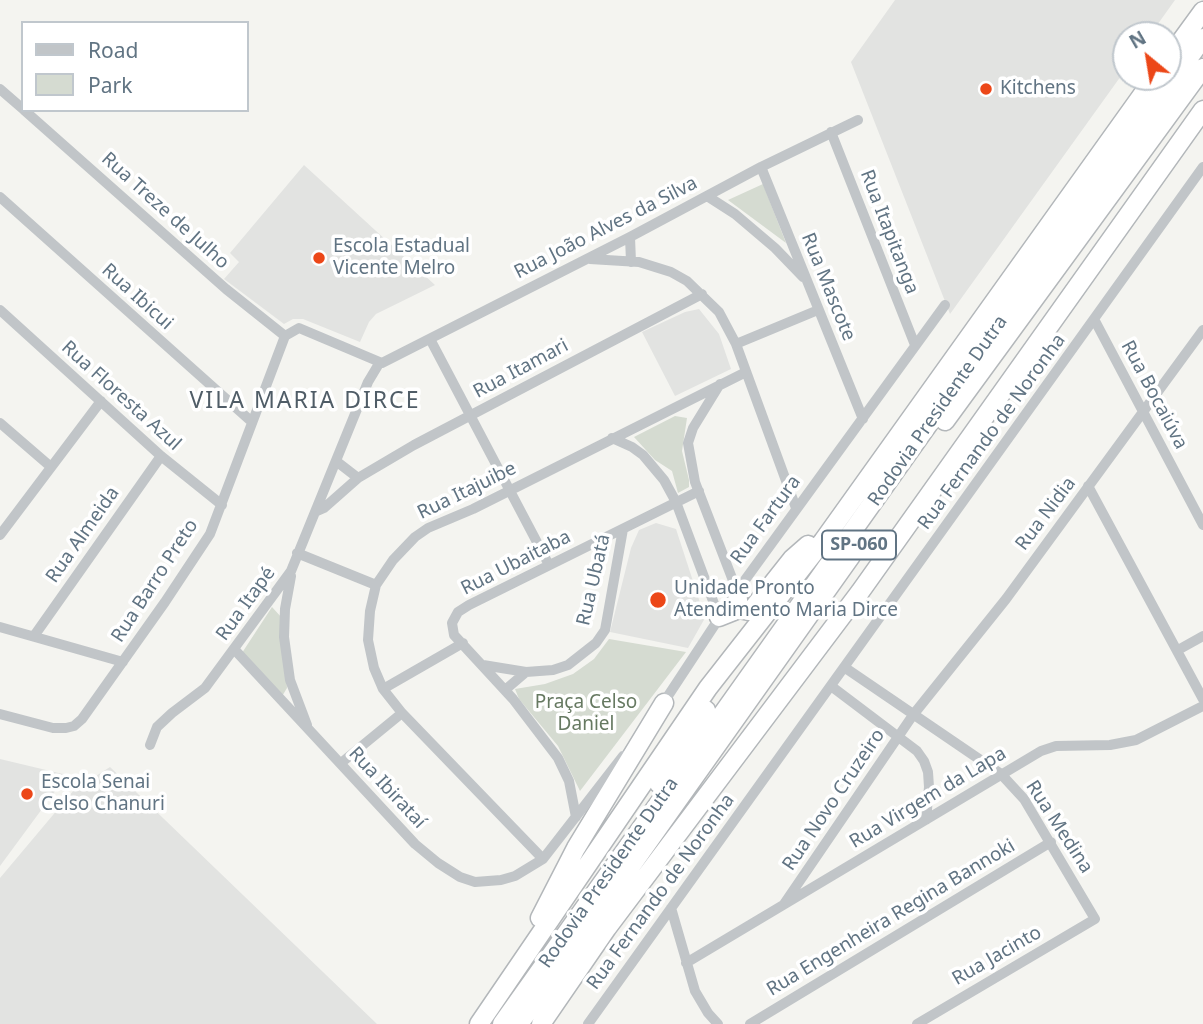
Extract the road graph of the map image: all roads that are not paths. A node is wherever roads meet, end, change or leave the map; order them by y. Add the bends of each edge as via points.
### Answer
1 (1203, 11) edge
2 (1203, 38) edge
3 (1182, 40) edge
4 (1203, 68) edge
5 (0, 89) edge
6 (1145, 91) edge
7 (21, 108) edge
8 (1203, 110) edge
9 (25, 112) edge
10 (858, 120) dead end
11 (831, 132) junction
12 (761, 167) junction
13 (1203, 167) edge
14 (707, 196) junction
15 (0, 197) edge
16 (630, 237) junction
17 (587, 258) junction
18 (631, 262) junction
19 (808, 283) junction
20 (702, 294) junction
21 (945, 306) dead end
22 (0, 310) edge
23 (818, 310) junction
24 (1094, 319) junction
25 (1203, 330) edge
26 (285, 336) junction
27 (430, 339) junction
28 (736, 344) junction
29 (915, 345) junction
30 (375, 359) junction
31 (746, 372) junction
32 (720, 384) junction
33 (689, 399) junction
34 (101, 401) junction
35 (470, 415) junction
36 (1143, 415) junction
37 (863, 419) junction
38 (699, 421) junction
39 (252, 422) junction
40 (0, 423) edge
41 (612, 438) junction
42 (162, 456) junction
43 (336, 461) junction
44 (51, 467) junction
45 (358, 478) junction
46 (1088, 486) junction
47 (509, 490) junction
48 (699, 491) junction
49 (676, 502) junction
50 (222, 505) junction
51 (796, 508) junction
52 (660, 510) junction
53 (315, 512) junction
54 (839, 517) junction
55 (683, 521) junction
56 (1203, 525) edge
57 (623, 529) junction
58 (0, 535) edge
59 (297, 553) junction
60 (549, 565) junction
61 (291, 571) junction
62 (376, 585) junction
63 (737, 591) junction
64 (739, 609) junction
65 (719, 617) junction
66 (0, 627) edge
67 (753, 629) junction
68 (34, 636) junction
69 (1203, 636) edge
70 (463, 643) junction
71 (234, 649) junction
72 (1178, 650) junction
73 (123, 662) junction
74 (483, 665) junction
75 (844, 667) junction
76 (526, 672) junction
77 (831, 686) junction
78 (383, 690) junction
79 (505, 690) junction
80 (1203, 699) edge
81 (664, 702) junction
82 (1203, 706) edge
83 (402, 713) junction
84 (0, 715) edge
85 (913, 715) junction
86 (309, 728) junction
87 (898, 737) junction
88 (150, 745) dead end
89 (341, 763) junction
90 (1001, 774) junction
91 (576, 817) junction
92 (926, 820) junction
93 (1051, 842) junction
94 (543, 859) junction
95 (612, 869) junction
96 (784, 904) junction
97 (671, 908) junction
98 (1095, 919) joint
99 (685, 963) junction
100 (477, 1024) edge
101 (502, 1024) edge
102 (519, 1024) edge
103 (541, 1024) edge
104 (588, 1024) edge
105 (718, 1024) edge
106 (750, 1024) edge
107 (916, 1024) edge

1 - 3 highway
2 - 95 highway, Rodovia Presidente Dutra / SP-060
4 - 102 highway, Rodovia Presidente Dutra / SP-060 via 920,455
5 - 7 street, Rua Treze de Julho
6 - 54 highway
8 - 103 highway, Rodovia Presidente Dutra via 999,395 942,496 860,592
9 - 26 street, Rua Treze de Julho
10 - 11 street, Rua João Alves da Silva
11 - 12 street, Rua João Alves da Silva
11 - 29 street, Rua Itapitanga
12 - 14 street, Rua João Alves da Silva
12 - 19 street, Rua Mascote
13 - 24 street, Rua Fernando de Noronha
14 - 16 street, Rua João Alves da Silva
14 - 19 street via 775,248
15 - 39 street, Rua Ibicui
16 - 17 street, Rua João Alves da Silva
16 - 18 street
17 - 18 street
17 - 27 street, Rua João Alves da Silva
18 - 20 street via 671,272
19 - 23 street, Rua Mascote
20 - 28 street via 719,312
20 - 35 street, Rua Itamari
21 - 29 street, Rua Fartura
22 - 34 street, Rua Floresta Azul
23 - 28 street
23 - 37 street, Rua Mascote
24 - 36 street, Rua Bocaiúva
24 - 75 street, Rua Fernando de Noronha
25 - 36 street, Rua Nidia
26 - 30 street via 299,328
26 - 39 street, Rua Barro Preto
27 - 30 street, Rua João Alves da Silva via 382,363
27 - 35 street
28 - 31 street
29 - 37 street, Rua Fartura
30 - 43 street, Rua Itapé
31 - 32 street, Rua Itajuibe
31 - 51 street
32 - 33 street, Rua Itajuibe
32 - 38 street
33 - 38 street
33 - 41 street, Rua Itajuibe
34 - 42 street, Rua Floresta Azul
34 - 44 street
35 - 45 street, Rua Itamari
35 - 47 street
36 - 46 street, Rua Nidia
36 - 56 street, Rua Bocaiúva
37 - 51 street, Rua Fartura
38 - 48 street via 688,443
39 - 50 street, Rua Barro Preto
40 - 44 street
41 - 47 street, Rua Itajuibe
41 - 49 street via 643,455
42 - 50 street, Rua Floresta Azul
42 - 68 street, Rua Almeida
43 - 45 street
43 - 53 street, Rua Itapé
44 - 58 street
45 - 53 street, Rua Itamari
46 - 72 street
46 - 85 street, Rua Nidia
47 - 60 street
47 - 62 street, Rua Itajuibe via 415,537
48 - 49 street, Rua Ubaitaba
48 - 63 street
49 - 52 street, Rua Ubaitaba
49 - 55 street
50 - 73 street, Rua Barro Preto via 202,547
51 - 63 street, Rua Fartura
52 - 55 street
52 - 57 street, Rua Ubaitaba
53 - 59 street, Rua Itapé
54 - 64 highway via 792,559 754,607
54 - 67 highway
55 - 65 street
57 - 60 street, Rua Ubaitaba
57 - 76 street, Rua Ubatá via 605,630 568,665
59 - 61 street, Rua Itapé
59 - 62 street
60 - 70 street, Rua Ubaitaba via 458,612 452,623 454,635
61 - 71 street, Rua Itapé
61 - 86 street via 284,637 290,680
62 - 78 street, Rua Itajuibe via 368,640
63 - 64 highway
63 - 65 street, Rua Fartura
64 - 65 highway
65 - 81 street, Rua Fartura
66 - 68 street
67 - 95 highway via 748,645 613,853
67 - 100 highway
68 - 73 street
69 - 72 street
70 - 74 street
70 - 78 street
71 - 86 street, Rua Ibirataí
71 - 88 street, Rua Itapé via 205,688 157,727
72 - 80 street
73 - 84 street, Rua Barro Preto via 74,726 53,728
74 - 76 street, Rua Ubatá
74 - 79 street
75 - 77 street, Rua Fernando de Noronha
75 - 85 street, Rua Medina
76 - 79 street
77 - 87 street
77 - 97 street, Rua Fernando de Noronha
78 - 83 street, Rua Itajuibe
79 - 91 street via 558,758 569,781
81 - 91 street, Rua Fartura
81 - 100 highway via 576,848 539,920 481,1007
82 - 90 street, Rua Virgem da Lapa via 1136,740 1056,746
83 - 89 street
83 - 94 street, Rua Itajuibe
85 - 87 street, Rua Novo Cruzeiro
85 - 90 street, Rua Medina
86 - 89 street, Rua Ibirataí
87 - 92 street via 917,751 928,772
87 - 96 street, Rua Novo Cruzeiro
89 - 94 street, Rua Ibirataí via 415,844 460,877 475,882 501,880
90 - 92 street, Rua Virgem da Lapa
90 - 93 street, Rua Medina via 1024,799
91 - 94 street, Rua Fartura
92 - 96 street, Rua Virgem da Lapa
93 - 98 street, Rua Medina
93 - 106 street, Rua Engenheira Regina Bannoki
95 - 101 highway, Rodovia Presidente Dutra / SP-060
96 - 99 street, Rua Virgem da Lapa
97 - 99 street
97 - 104 street, Rua Fernando de Noronha
98 - 107 street, Rua Jacinto
99 - 105 street via 695,991

